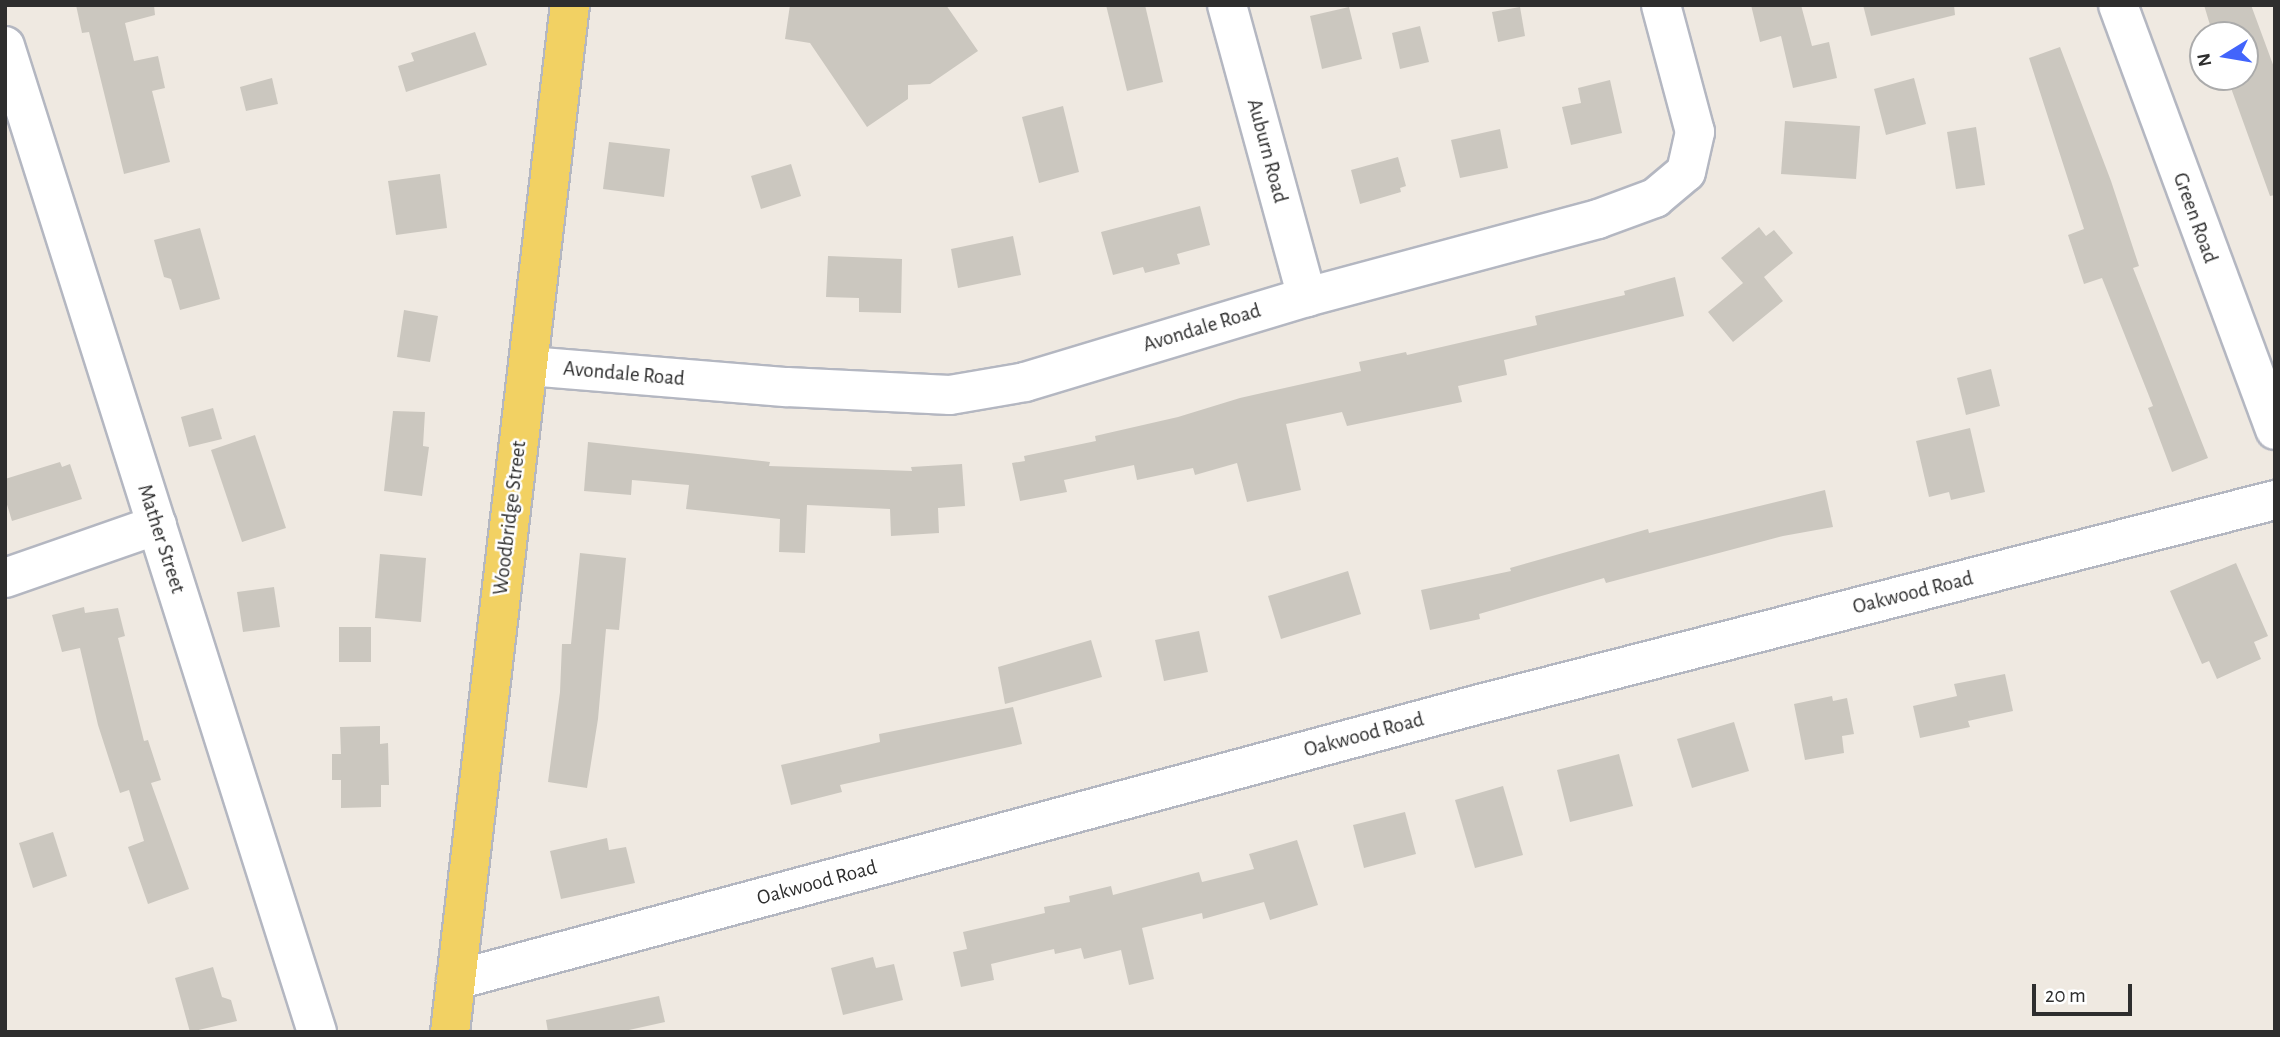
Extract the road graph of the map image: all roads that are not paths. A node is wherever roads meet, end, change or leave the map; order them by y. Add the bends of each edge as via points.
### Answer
1 (570, 5) edge
2 (1227, 5) edge
3 (1661, 5) edge
4 (2118, 5) edge
5 (5, 46) edge
6 (1307, 296) junction
7 (529, 366) junction
8 (2265, 375) edge
9 (2275, 430) edge
10 (2275, 500) edge
11 (157, 525) junction
12 (5, 578) edge
13 (456, 980) junction
14 (317, 1032) edge
15 (450, 1032) edge

1 - 7 main road, Woodbridge Street
2 - 6 street, Auburn Road
3 - 6 street, Avondale Road via 1695,132 1686,172 1655,198 1598,219
4 - 8 street, Green Road
5 - 11 street, Mather Street
6 - 7 street, Avondale Road via 1025,382 950,394 788,387
7 - 13 main road, Woodbridge Street
8 - 9 street, Green Road
10 - 13 street, Oakwood Road via 1459,710
11 - 12 street
11 - 14 street, Mather Street
13 - 15 main road, Woodbridge Street

